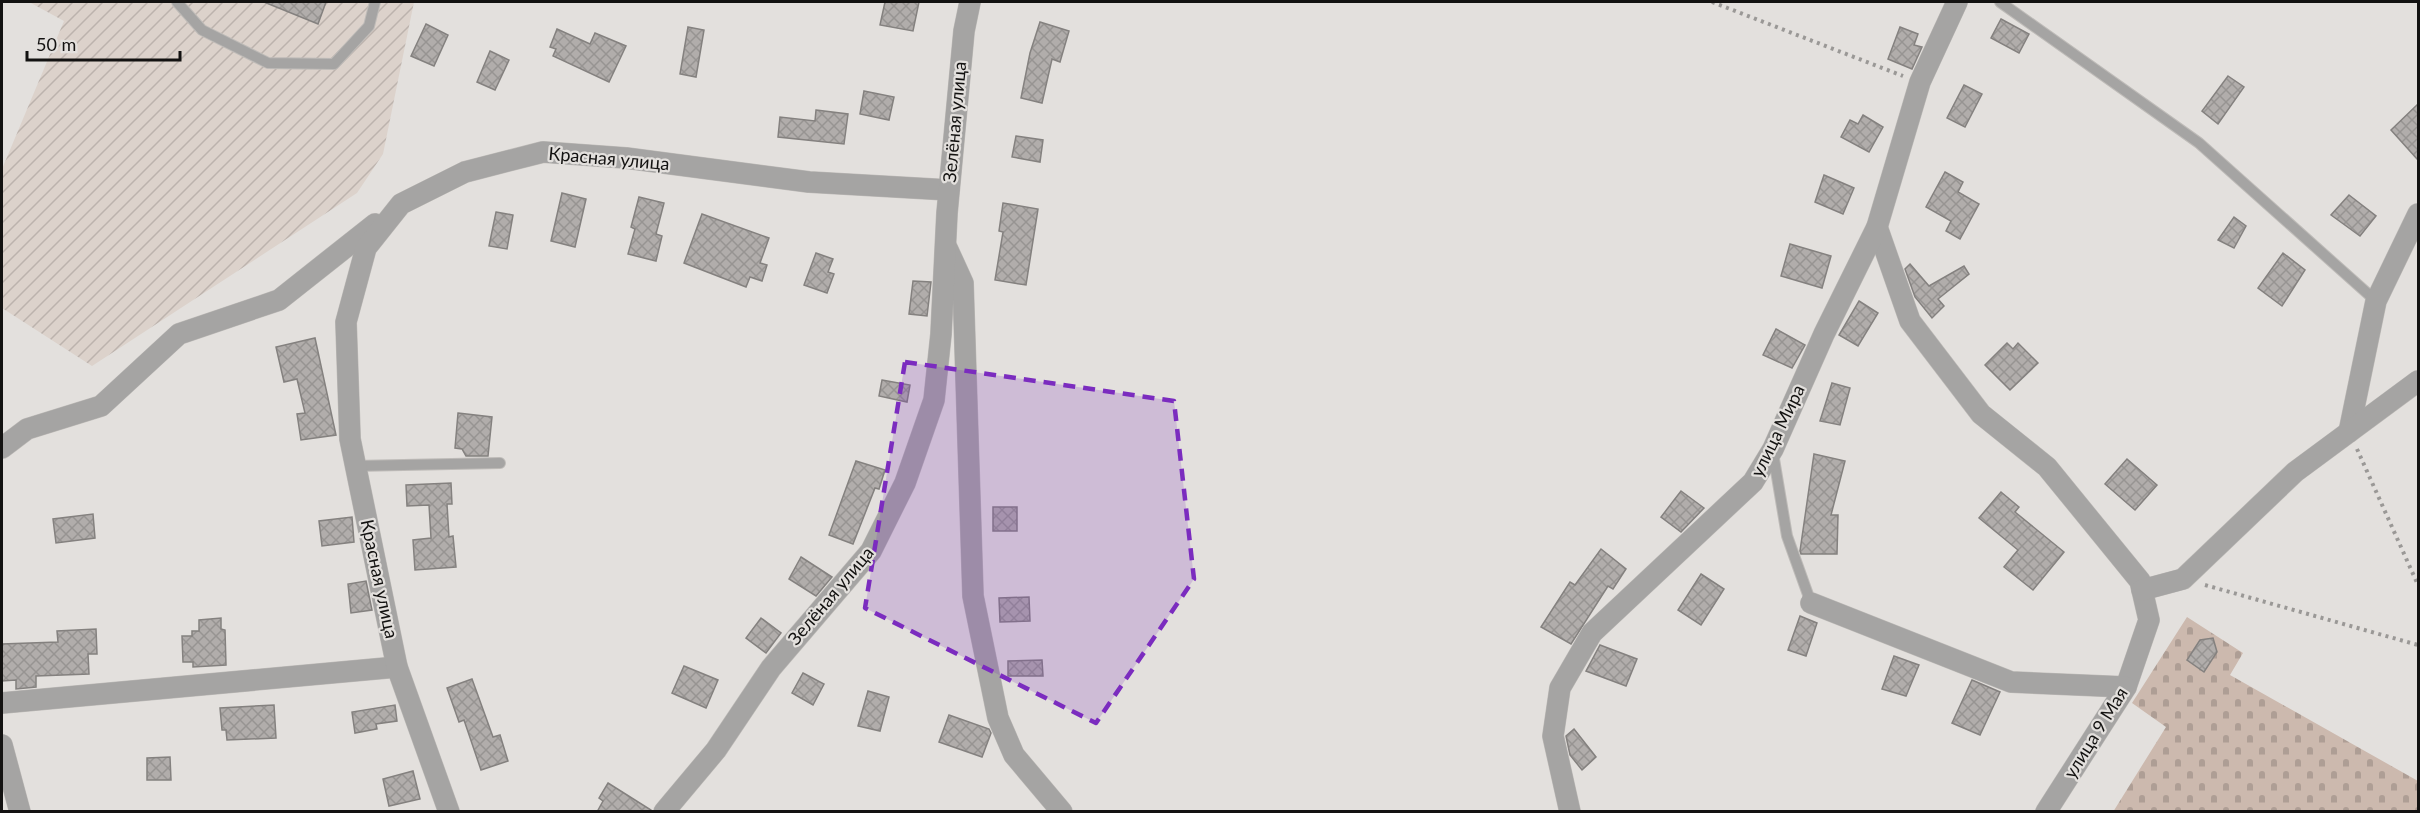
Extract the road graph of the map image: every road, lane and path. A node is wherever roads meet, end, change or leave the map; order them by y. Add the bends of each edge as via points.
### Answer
1 (177, 2) edge
2 (375, 2) edge
3 (970, 2) edge
4 (1712, 2) edge
5 (1957, 2) edge
6 (2000, 2) edge
7 (1920, 82) junction
8 (949, 190) junction
9 (401, 204) junction
10 (2418, 214) edge
11 (1877, 227) junction
12 (945, 244) junction
13 (2376, 301) junction
14 (2418, 381) edge
15 (2349, 432) junction
16 (2, 448) edge
17 (1773, 449) junction
18 (500, 463) dead end
19 (355, 466) junction
20 (2182, 579) junction
21 (2418, 585) edge
22 (2141, 586) junction
23 (1811, 603) joint
24 (2418, 645) edge
25 (398, 667) junction
26 (2126, 687) junction
27 (2, 703) edge
28 (2, 745) edge
29 (20, 812) edge
30 (449, 812) edge
31 (664, 812) edge
32 (1062, 812) edge
33 (1570, 812) edge
34 (2046, 812) edge

1 - 2 lane via 202,30 268,63 334,64 369,26
3 - 8 street, Зелёная улица
4 - 7 path
5 - 7 street, улица Мира
6 - 13 lane via 2199,143
7 - 11 street, улица Мира
8 - 9 street, Красная улица via 809,182 626,158 543,152 465,172
8 - 12 street, Зелёная улица
9 - 16 street via 279,300 179,334 101,406 27,429
9 - 19 street, Красная улица via 366,248 346,322 350,439
10 - 13 street
11 - 17 street, улица Мира
11 - 22 street via 1910,321 1981,414 2047,466
12 - 31 street, Зелёная улица via 934,400 905,483 871,551 771,668 716,750
12 - 32 street, Зелёная улица via 963,283 973,596 998,718 1014,755
13 - 15 street
14 - 15 street
15 - 20 street via 2295,472
15 - 21 path
17 - 23 lane via 1787,536
17 - 33 street, улица Мира via 1753,482 1592,633 1560,688 1553,736
18 - 19 lane
19 - 25 street, Красная улица
20 - 22 street
20 - 24 path
22 - 26 street, улица 9 Мая via 2149,620
23 - 26 street via 2011,682
25 - 27 street
25 - 30 street, Красная улица
26 - 34 street, улица 9 Мая
28 - 29 street

